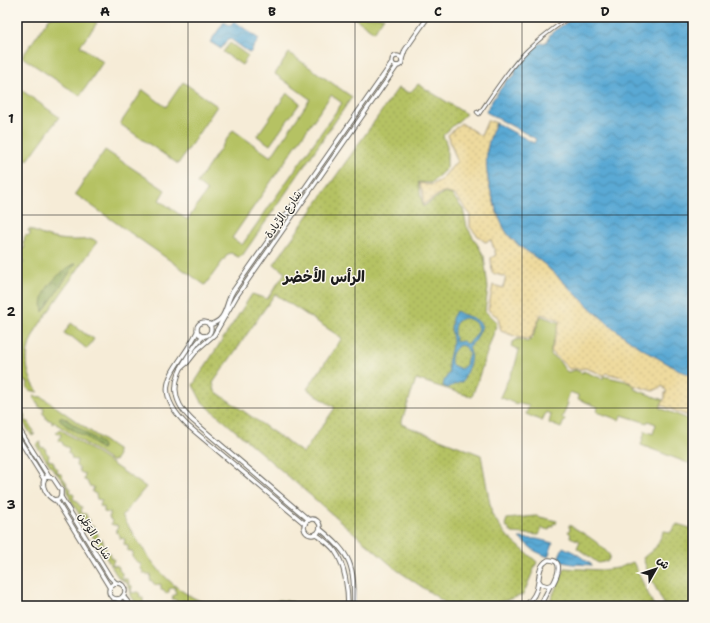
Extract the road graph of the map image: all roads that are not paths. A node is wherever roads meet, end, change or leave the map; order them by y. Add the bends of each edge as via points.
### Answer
1 (428, 17) edge
2 (570, 17) edge
3 (400, 58) junction
4 (392, 63) junction
5 (397, 66) junction
6 (477, 112) dead end
7 (209, 325) junction
8 (197, 332) junction
9 (204, 336) junction
10 (181, 368) junction
11 (17, 426) edge
12 (17, 436) edge
13 (49, 477) junction
14 (44, 479) junction
15 (61, 497) junction
16 (56, 500) junction
17 (309, 520) junction
18 (305, 524) junction
19 (320, 529) junction
20 (316, 534) junction
21 (352, 572) junction
22 (345, 578) junction
23 (539, 582) junction
24 (116, 583) junction
25 (550, 586) junction
26 (110, 588) junction
27 (123, 596) junction
28 (118, 599) junction
29 (123, 606) edge
30 (131, 606) edge
31 (348, 606) edge
32 (354, 606) edge
33 (525, 606) edge
34 (540, 606) edge

1 - 3 street
2 - 6 street via 545,34 519,59 479,114
3 - 4 street, شارع الرِّيادة via 393,58
3 - 5 street, شارع الرِّيادة via 402,64
4 - 5 street
4 - 7 street, شارع الرِّيادة via 232,291 222,318
5 - 10 street, شارع الرِّيادة via 236,297 214,335
7 - 8 street via 200,323
7 - 9 street via 210,331
8 - 9 street
8 - 18 street via 170,377 168,393 173,409 187,425
9 - 10 street, شارع الرِّيادة
10 - 17 street, شارع الرِّيادة via 175,390 183,411
11 - 13 street
12 - 14 street
13 - 14 street
13 - 15 street, شارع الوَطَن via 54,479 61,490
14 - 16 street, شارع الوَطَن via 43,485 50,497
15 - 16 street
15 - 24 street, شارع الوَطَن
16 - 26 street, شارع الوَطَن
17 - 18 street
17 - 19 street via 318,521
18 - 20 street via 307,533
19 - 20 street
19 - 21 street via 344,551
20 - 22 street via 335,552 341,562
21 - 22 street
21 - 32 street
22 - 31 street
23 - 25 street via 544,586
23 - 25 street via 542,564 548,560 554,561 558,571
23 - 33 street via 532,598
24 - 26 street
24 - 27 street via 123,587
25 - 34 street
26 - 28 street via 110,596
27 - 28 street
27 - 30 street
28 - 29 street

